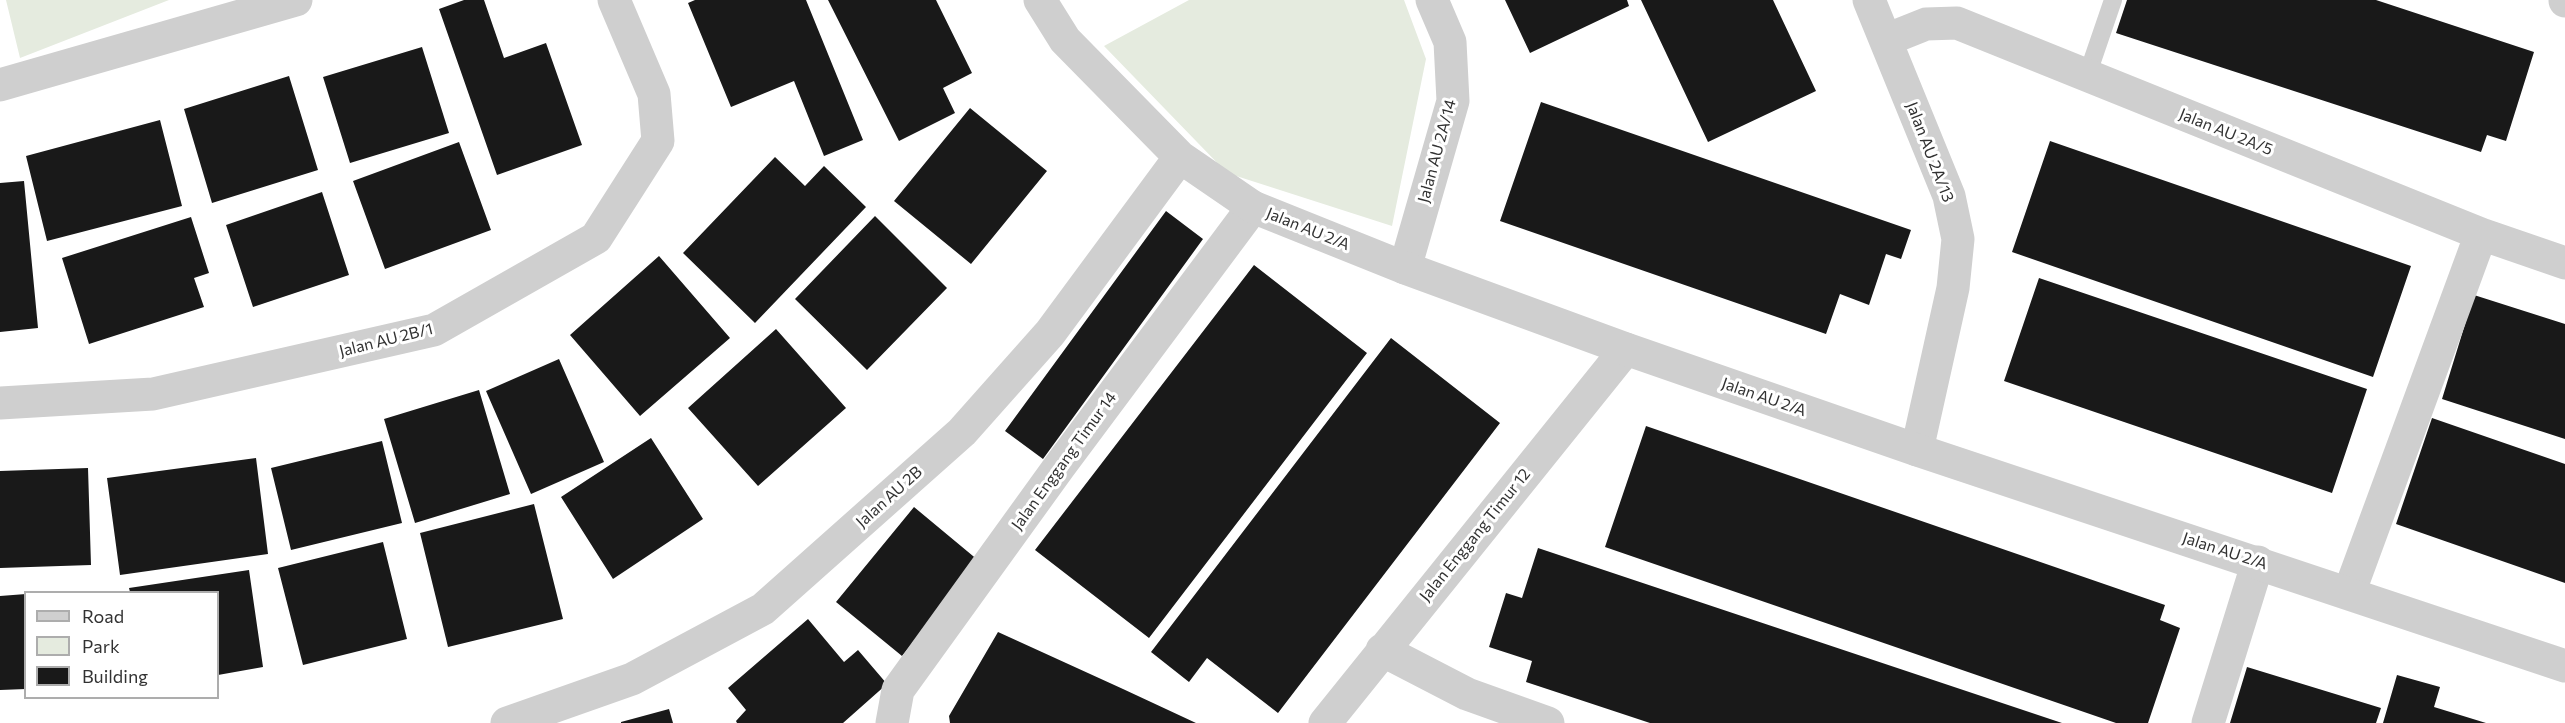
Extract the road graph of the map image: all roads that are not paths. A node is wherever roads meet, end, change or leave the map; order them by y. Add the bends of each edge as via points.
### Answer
1 (296, 0) edge
2 (614, 0) edge
3 (1040, 0) edge
4 (1432, 0) edge
5 (1869, 0) edge
6 (2113, 0) edge
7 (1886, 40) junction
8 (2087, 76) junction
9 (0, 85) edge
10 (1180, 157) junction
11 (1253, 207) junction
12 (2481, 234) junction
13 (2565, 263) edge
14 (1405, 268) junction
15 (1626, 349) junction
16 (0, 403) edge
17 (1917, 450) junction
18 (2258, 562) junction
19 (2349, 592) junction
20 (1382, 650) junction
21 (2565, 666) edge
22 (507, 723) edge
23 (892, 723) edge
24 (1325, 723) edge
25 (1548, 723) edge
26 (2208, 723) edge

1 - 9 street
2 - 16 street, Jalan AU 2B/1 via 654,94 658,141 596,238 434,330 153,394
3 - 10 street, Jalan AU 2/A via 1065,40
4 - 14 street, Jalan AU 2A/14 via 1450,42 1453,101
5 - 7 street, Jalan AU 2A/13
6 - 8 lane
7 - 8 street, Jalan AU 2A/5 via 1926,24 1957,23
7 - 17 street, Jalan AU 2A/13 via 1949,196 1958,239 1953,288
8 - 12 street, Jalan AU 2A/5
10 - 11 street, Jalan AU 2/A
10 - 22 street, Jalan AU 2B via 1050,333 963,432 763,609 632,679
11 - 14 street, Jalan AU 2/A
11 - 23 street, Jalan Enggang Timur 14 via 898,690
12 - 13 street, Jalan AU 2A/5
12 - 19 street
14 - 15 street, Jalan AU 2/A
15 - 17 street, Jalan AU 2/A
15 - 20 street, Jalan Enggang Timur 12
17 - 18 street, Jalan AU 2/A
18 - 19 street, Jalan AU 2/A
18 - 26 street
19 - 21 street, Jalan AU 2/A
20 - 24 street, Jalan Enggang Timur 12
20 - 25 street via 1467,694

